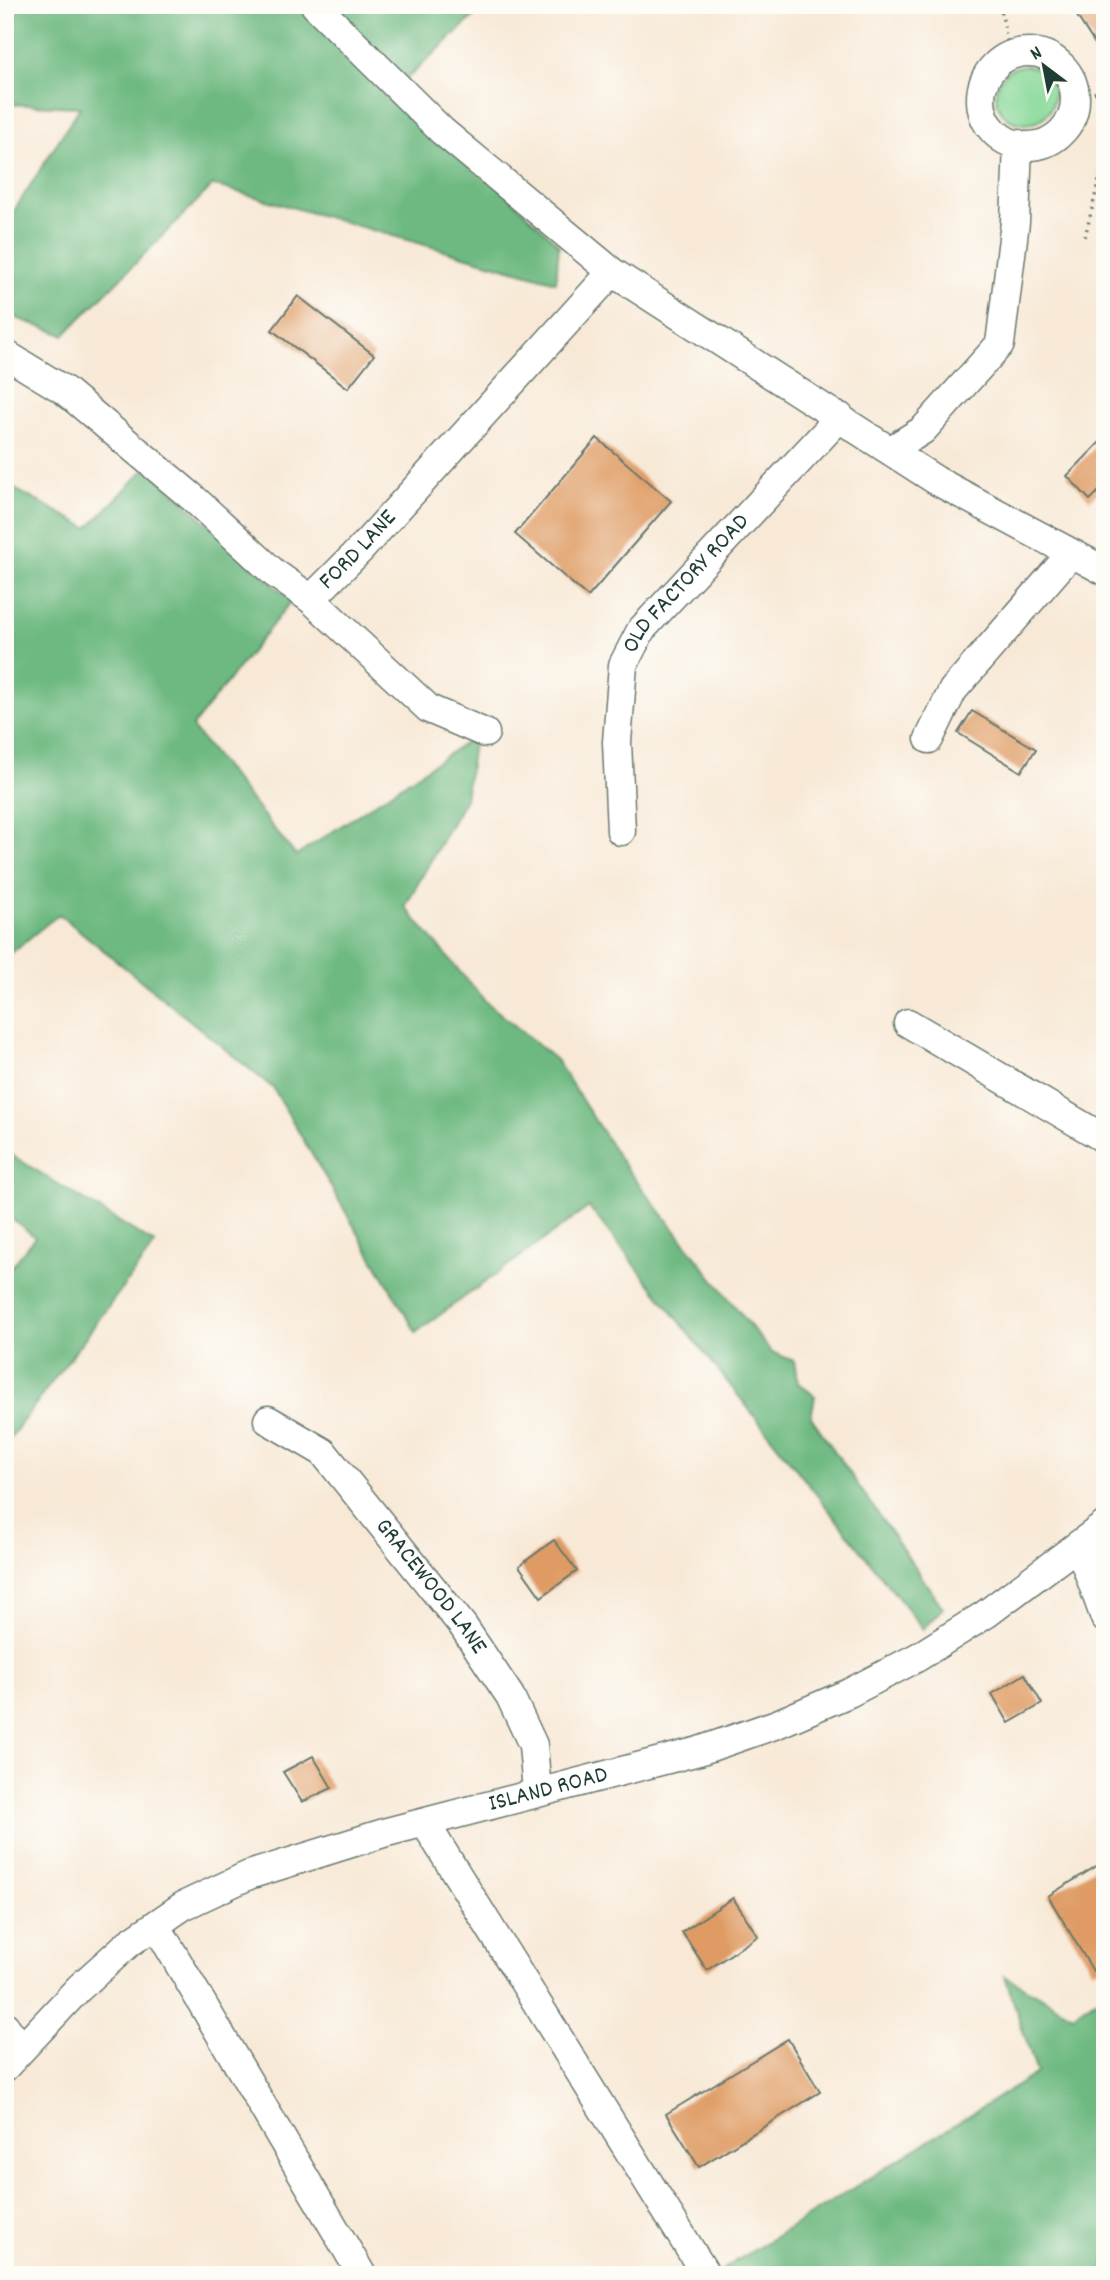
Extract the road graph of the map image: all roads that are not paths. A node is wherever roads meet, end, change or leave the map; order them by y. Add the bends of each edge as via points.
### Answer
1 (315, 5) edge
2 (1018, 144) junction
3 (612, 272) junction
4 (5, 355) edge
5 (841, 417) junction
6 (891, 450) junction
7 (1070, 555) junction
8 (1103, 562) edge
9 (311, 599) junction
10 (485, 733) dead end
11 (929, 739) dead end
12 (621, 831) dead end
13 (908, 1023) dead end
14 (1105, 1139) edge
15 (268, 1420) dead end
16 (1105, 1525) edge
17 (1079, 1546) junction
18 (1105, 1618) edge
19 (537, 1791) junction
20 (425, 1823) junction
21 (156, 1925) junction
22 (11, 2047) edge
23 (362, 2275) edge
24 (706, 2275) edge

1 - 3 street via 442,131
2 - 2 street via 1041,143 1062,131 1086,97 1055,60 1032,52 1010,55 988,75 981,103 993,130
2 - 6 street via 1015,222 1000,344 923,430
3 - 5 street
3 - 9 street, FORD LANE
4 - 9 street, FORD LANE via 64,390 274,573
5 - 6 street
5 - 12 street, OLD FACTORY ROAD via 641,630 623,665 617,742
6 - 7 street
7 - 8 street
7 - 11 street via 953,690
9 - 10 street via 429,709
13 - 14 street
15 - 19 street, GRACEWOOD LANE via 323,1452 463,1626 510,1696 533,1745
16 - 17 street, ISLAND ROAD
17 - 18 street
17 - 19 street, ISLAND ROAD via 986,1614 849,1693 699,1751
19 - 20 street, ISLAND ROAD
20 - 21 street, ISLAND ROAD via 249,1875 183,1906
20 - 24 street
21 - 22 street, ISLAND ROAD via 129,1943
21 - 23 street

